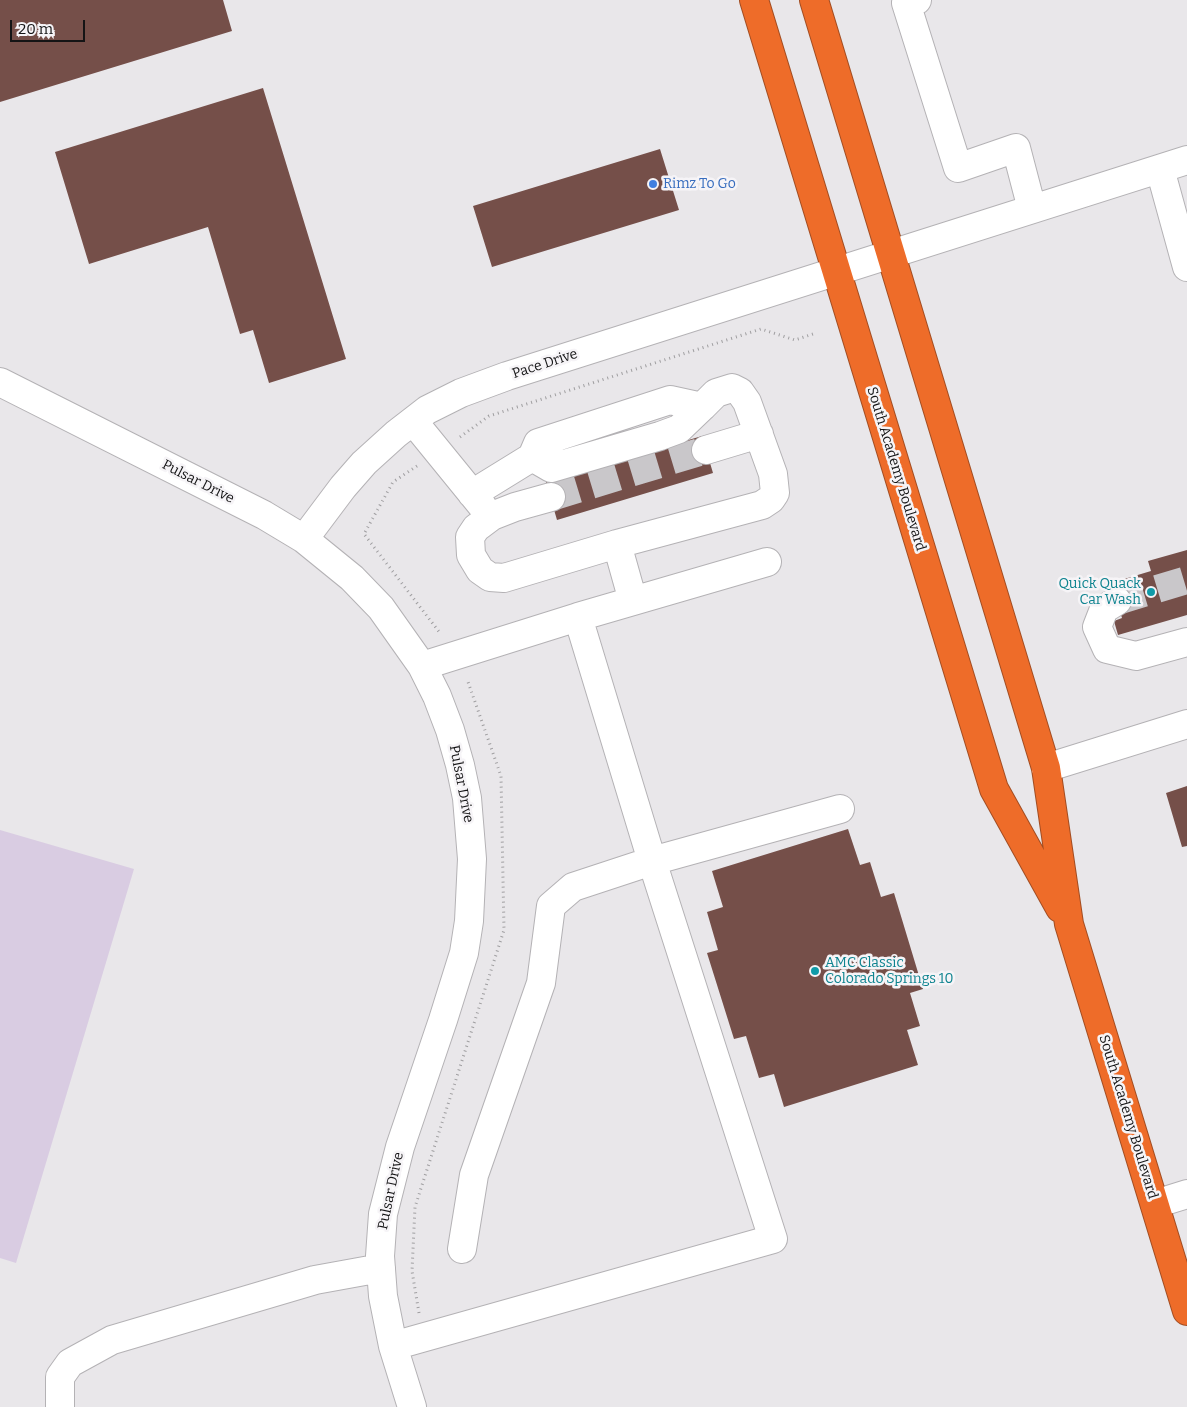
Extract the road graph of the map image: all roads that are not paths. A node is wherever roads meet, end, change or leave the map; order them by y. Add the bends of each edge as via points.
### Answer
1 (754, 0) edge
2 (814, 0) edge
3 (910, 1) edge
4 (1187, 160) edge
5 (1160, 169) junction
6 (1032, 209) junction
7 (891, 254) junction
8 (1187, 267) edge
9 (836, 272) junction
10 (0, 382) edge
11 (413, 422) junction
12 (758, 434) junction
13 (706, 450) tunnel mouth
14 (472, 494) junction
15 (551, 497) tunnel mouth
16 (492, 516) junction
17 (304, 539) junction
18 (617, 544) junction
19 (767, 562) dead end
20 (633, 601) junction
21 (1117, 601) tunnel mouth
22 (578, 617) junction
23 (1187, 642) edge
24 (422, 666) junction
25 (1187, 724) edge
26 (1046, 768) junction
27 (840, 809) dead end
28 (652, 861) junction
29 (1069, 924) junction
30 (1187, 1194) edge
31 (1155, 1204) junction
32 (462, 1249) dead end
33 (381, 1268) junction
34 (1187, 1311) edge
35 (393, 1346) junction
36 (60, 1407) edge
37 (412, 1407) edge

1 - 9 highway, South Academy Boulevard
2 - 7 highway, South Academy Boulevard
3 - 6 street via 958,168 1016,148
4 - 5 street, Pace Drive
5 - 6 street, Pace Drive
5 - 8 street
6 - 7 street, Pace Drive
7 - 9 street, Pace Drive
7 - 26 highway, South Academy Boulevard
9 - 11 street, Pace Drive via 507,376 461,393 427,410
9 - 29 highway, South Academy Boulevard via 994,789
10 - 17 street, Pulsar Drive via 264,515
11 - 14 street
11 - 17 street, Pace Drive via 364,463
12 - 13 street
12 - 14 street via 747,402 740,392 732,388 716,393 680,429 550,468 532,457
12 - 18 street via 773,474 775,493 771,498 762,505
14 - 16 street
15 - 16 street
16 - 18 street via 470,537 471,555 480,570 490,577 516,575
17 - 24 street, Pulsar Drive via 352,578 381,608
18 - 20 street
19 - 20 street
20 - 22 street
21 - 23 street via 1104,609 1097,626 1107,649 1136,656
22 - 24 street
22 - 28 street
24 - 33 street, Pulsar Drive via 450,730 460,766 469,817 471,888 464,953 390,1183 383,1214
25 - 26 street
26 - 29 highway, South Academy Boulevard
27 - 28 street
28 - 32 street via 573,887 551,906 541,983 474,1176
28 - 35 street via 773,1239
29 - 31 highway, South Academy Boulevard
30 - 31 street
31 - 34 highway, South Academy Boulevard
33 - 35 street, Pulsar Drive
33 - 36 street via 315,1280 112,1340 70,1363 60,1378
35 - 37 street, Pulsar Drive

